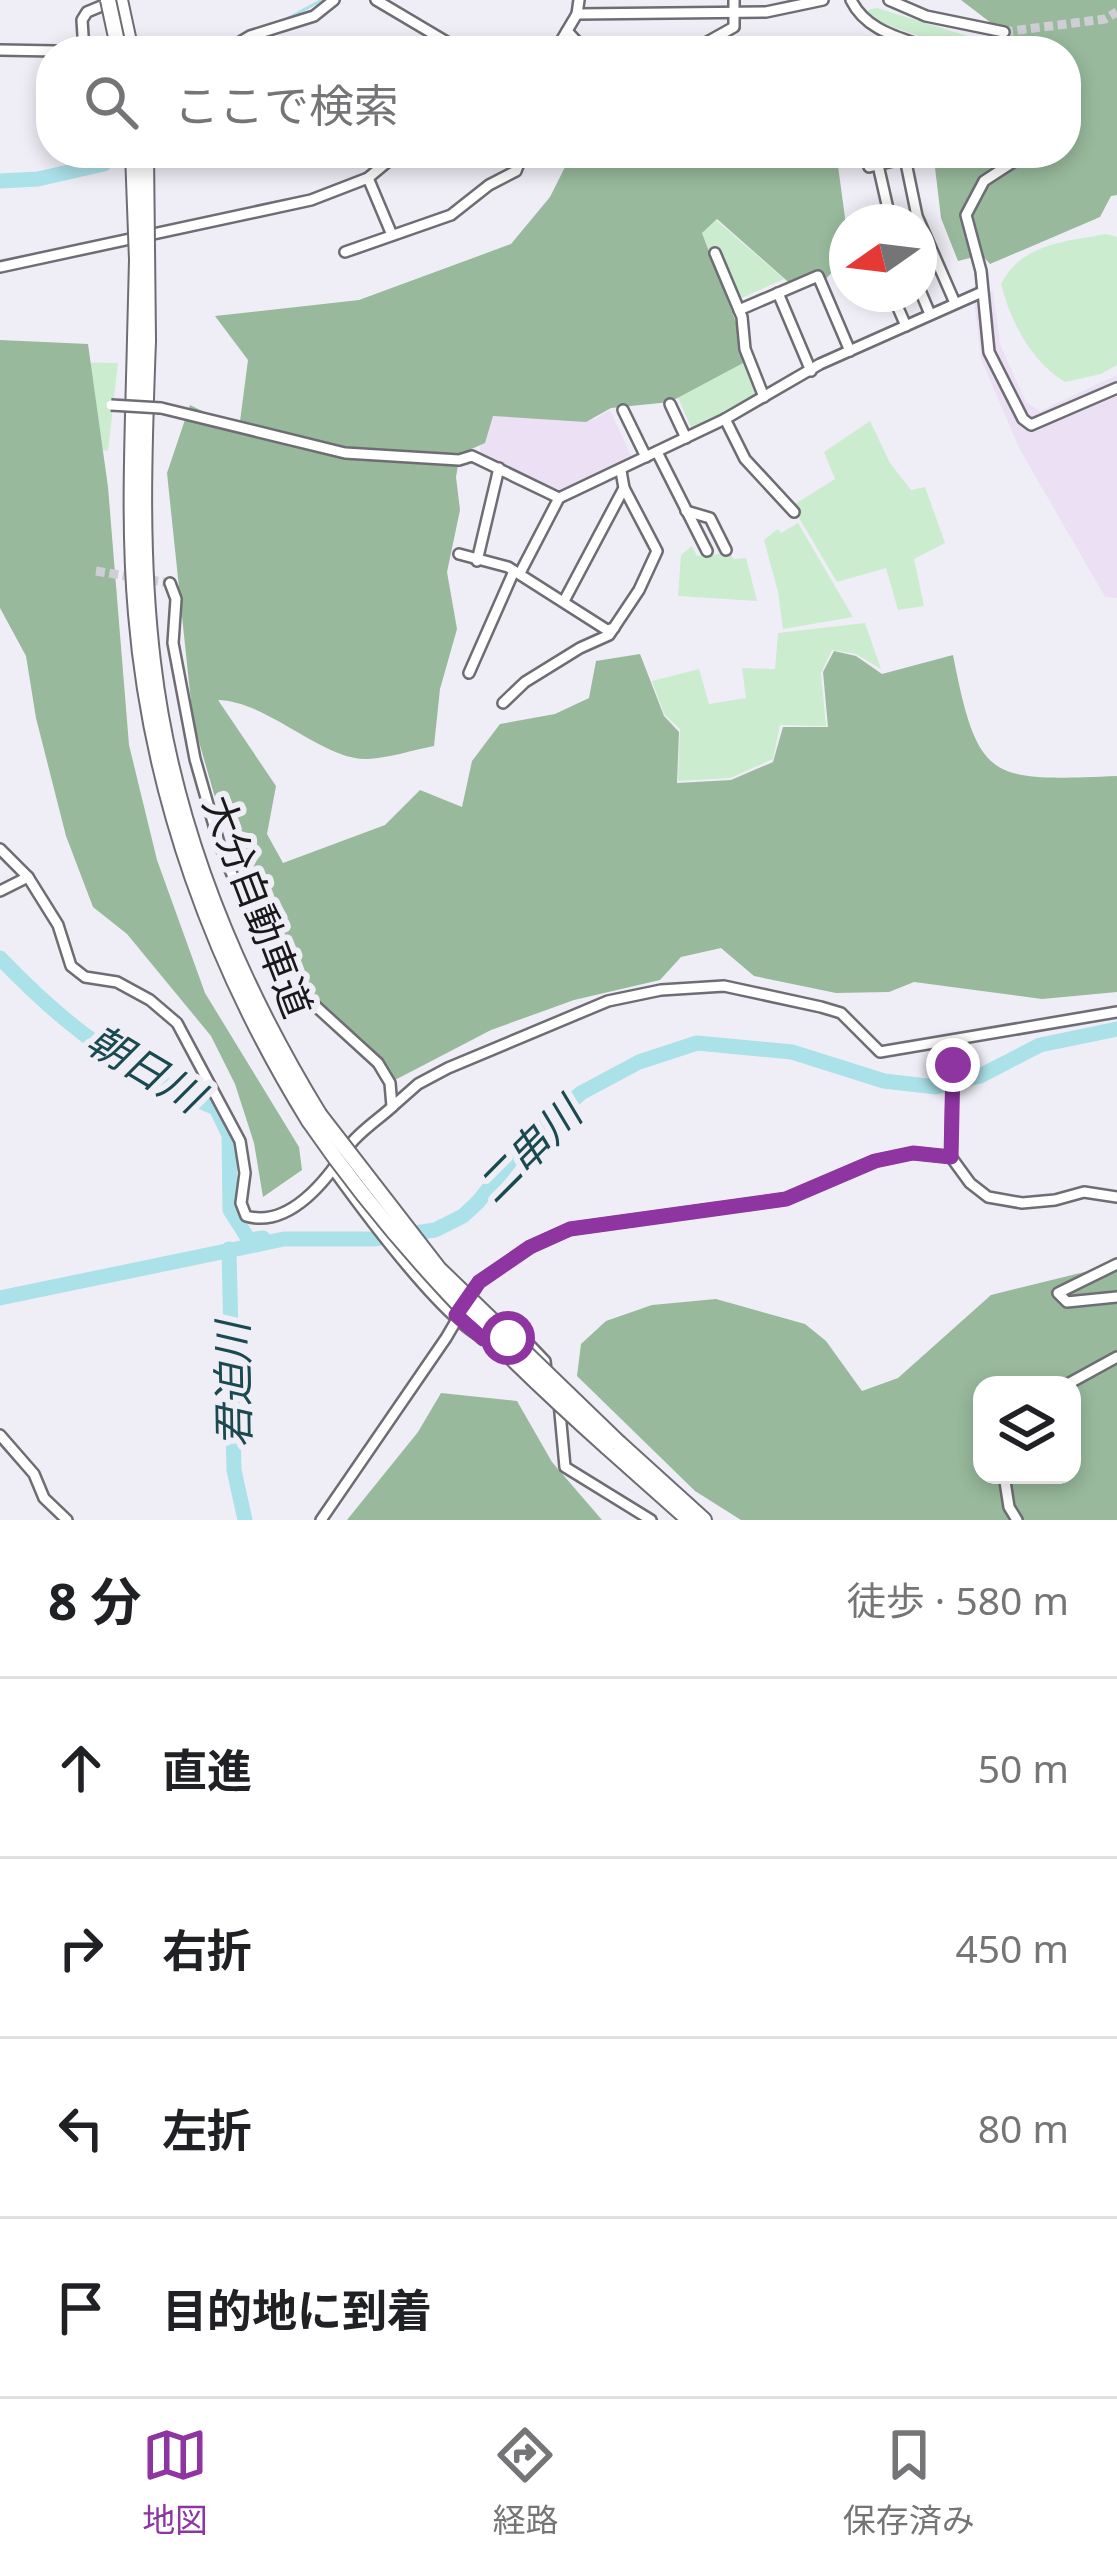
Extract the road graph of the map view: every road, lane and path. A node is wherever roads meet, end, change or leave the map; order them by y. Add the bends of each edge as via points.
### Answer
1 (115, 0) edge
2 (334, 0) edge
3 (376, 0) edge
4 (579, 0) edge
5 (734, 0) edge
6 (823, 0) edge
7 (851, 0) edge
8 (889, 0) edge
9 (736, 13) junction
10 (577, 14) junction
11 (567, 31) junction
12 (1004, 32) tunnel mouth
13 (81, 36) edge
14 (118, 36) edge
15 (126, 36) edge
16 (250, 36) edge
17 (437, 36) edge
18 (564, 36) edge
19 (572, 36) edge
20 (718, 36) edge
21 (896, 36) edge
22 (0, 50) edge
23 (36, 51) edge
24 (134, 168) edge
25 (146, 168) edge
26 (380, 168) edge
27 (517, 168) edge
28 (874, 168) edge
29 (907, 168) edge
30 (1004, 168) edge
31 (368, 178) junction
32 (885, 204) edge
33 (915, 204) edge
34 (392, 235) junction
35 (345, 252) dead end
36 (715, 253) dead end
37 (937, 262) edge
38 (0, 267) edge
39 (982, 292) junction
40 (778, 293) junction
41 (955, 303) junction
42 (739, 310) junction
43 (899, 312) edge
44 (930, 314) joint
45 (905, 326) junction
46 (142, 340) junction
47 (850, 351) junction
48 (811, 371) junction
49 (1117, 388) edge
50 (764, 397) junction
51 (670, 404) dead end
52 (106, 405) dead end
53 (622, 410) dead end
54 (725, 419) junction
55 (686, 438) junction
56 (651, 455) junction
57 (499, 468) junction
58 (621, 471) junction
59 (624, 488) junction
60 (559, 498) junction
61 (686, 511) junction
62 (794, 512) dead end
63 (726, 550) dead end
64 (707, 551) dead end
65 (459, 554) dead end
66 (477, 561) junction
67 (517, 572) junction
68 (170, 583) dead end
69 (564, 602) junction
70 (614, 628) junction
71 (469, 673) dead end
72 (503, 703) dead end
73 (0, 849) edge
74 (28, 877) junction
75 (0, 891) edge
76 (1117, 1012) edge
77 (952, 1043) junction
78 (392, 1107) junction
79 (951, 1157) junction
80 (333, 1169) junction
81 (1117, 1198) edge
82 (1117, 1264) edge
83 (1117, 1297) edge
84 (456, 1315) junction
85 (1117, 1357) edge
86 (1081, 1377) edge
87 (0, 1435) edge
88 (613, 1445) junction
89 (1005, 1484) edge
90 (67, 1520) edge
91 (321, 1520) edge
92 (651, 1520) edge
93 (689, 1520) edge
94 (704, 1520) edge
95 (1017, 1520) edge

1 - 13 street via 84,16
1 - 14 highway, bridge
1 - 15 highway
2 - 16 street via 314,16
3 - 17 street
4 - 10 street
5 - 9 street
6 - 9 street
7 - 21 street via 861,19
8 - 12 street
9 - 10 street
9 - 20 street via 734,27
10 - 11 street
11 - 18 street
11 - 19 street
22 - 23 street
24 - 46 highway, 大分自動車道, bridge
25 - 46 highway, 大分自動車道, bridge
26 - 31 street
27 - 34 street via 452,215
28 - 32 street
29 - 33 street
30 - 39 street via 984,181 966,215
31 - 34 street
31 - 38 street via 311,200
34 - 35 street
36 - 42 street
37 - 41 street
39 - 41 street
39 - 49 street via 989,352 1031,425
40 - 42 street
40 - 47 street via 818,276
40 - 48 street
41 - 44 street
42 - 50 street
43 - 45 street
44 - 45 street
45 - 47 street
46 - 88 highway, 大分自動車道, bridge via 132,504 136,614 161,773 226,966 253,1024 386,1226 430,1278
47 - 48 street
48 - 50 street
50 - 54 street
51 - 55 street
52 - 57 street, bridge via 161,408 345,453 472,456
53 - 56 street
54 - 55 street
54 - 62 street via 745,459
55 - 56 street
56 - 58 street
56 - 61 street
57 - 60 street
57 - 66 street
58 - 59 street
58 - 60 street
59 - 69 street
59 - 70 street via 657,551
60 - 67 street
61 - 63 street via 710,518
61 - 64 street
65 - 66 street
66 - 67 street
67 - 69 street
67 - 71 street
68 - 78 street via 195,759 260,942 287,980 378,1063
69 - 70 street
70 - 72 street
73 - 74 street
74 - 75 street
74 - 80 street via 58,925 71,966 118,982 177,1023 240,1141 246,1216 294,1208
76 - 77 street
77 - 78 street via 880,1052 841,1012 821,1006 724,986 662,990 608,1001 448,1067
77 - 79 street
78 - 80 street
79 - 81 street via 988,1197
79 - 84 street via 913,1153 786,1199 570,1229 479,1282
80 - 84 street via 373,1226
82 - 83 street via 1058,1293 1067,1302
84 - 91 street
84 - 92 street via 483,1339 518,1337 534,1348 560,1403 565,1467
85 - 86 street
87 - 90 street
88 - 93 highway, 大分自動車道
88 - 94 highway, 大分自動車道
89 - 95 street

